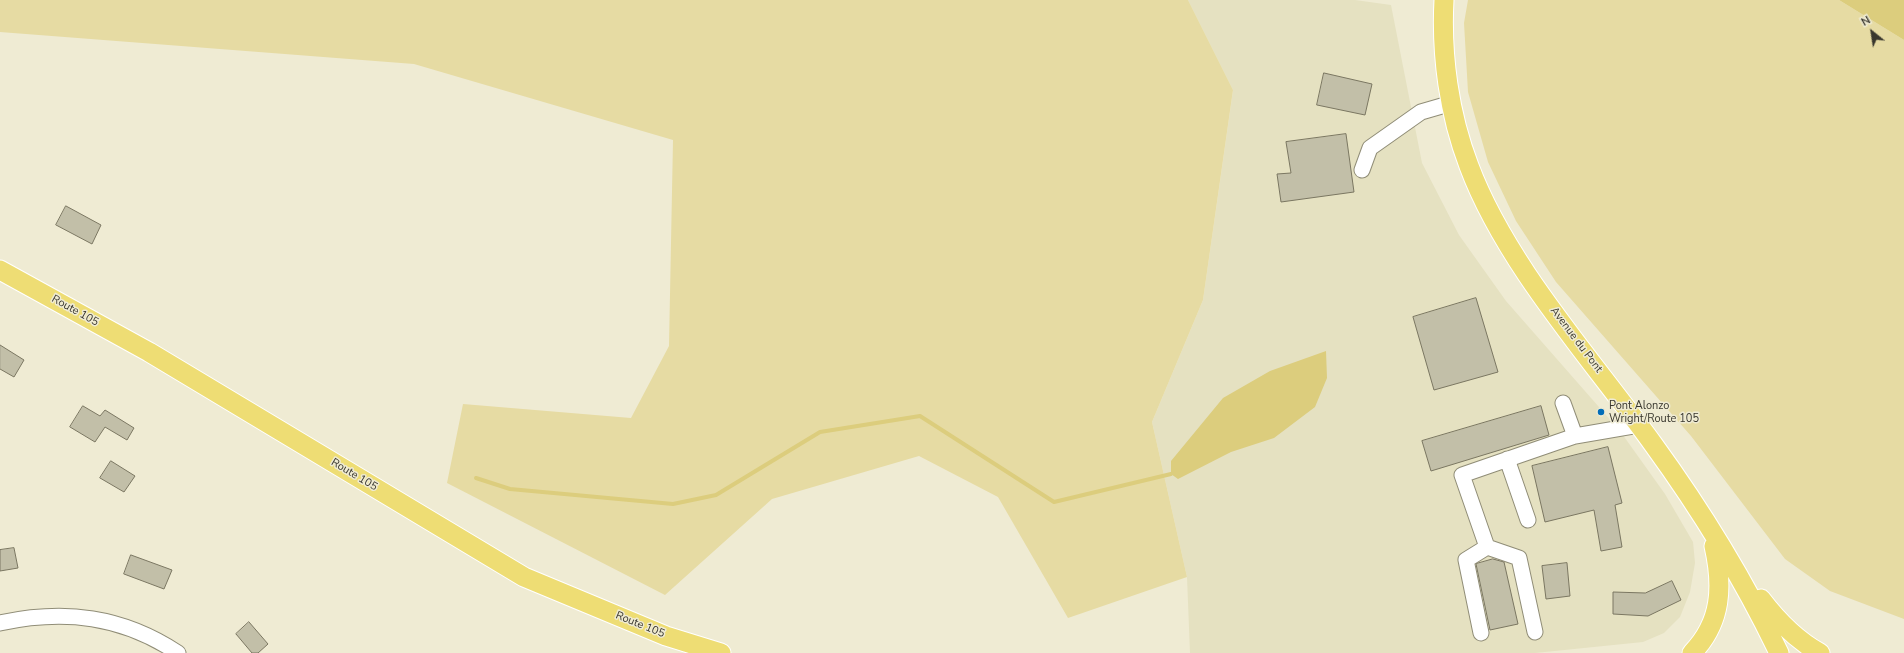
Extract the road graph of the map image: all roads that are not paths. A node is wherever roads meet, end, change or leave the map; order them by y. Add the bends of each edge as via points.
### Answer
1 (1444, 0) edge
2 (1452, 103) junction
3 (1362, 170) dead end
4 (0, 270) edge
5 (1563, 403) dead end
6 (1639, 425) junction
7 (1575, 436) junction
8 (1507, 459) junction
9 (1528, 520) dead end
10 (1710, 527) junction
11 (1487, 547) junction
12 (0, 623) edge
13 (1535, 632) dead end
14 (1481, 633) dead end
15 (178, 653) edge
16 (721, 653) edge
17 (1692, 653) edge
18 (1779, 653) edge
19 (1820, 653) edge

1 - 2 main road, Avenue du Pont via 1445,50
2 - 3 street via 1420,112 1370,148
2 - 6 main road, Avenue du Pont via 1468,166 1497,226 1546,301
4 - 16 main road, Route 105 via 149,352 524,577 666,636
5 - 7 street
6 - 7 street
6 - 10 main road, Avenue du Pont
7 - 8 street
8 - 9 street
8 - 11 street via 1462,475
10 - 17 main road via 1719,570 1720,592 1716,613 1707,632
10 - 18 main road, Avenue du Pont via 1755,605
10 - 19 main road via 1774,616 1794,635
11 - 13 street via 1519,558
11 - 14 street via 1466,560
12 - 15 street via 44,615 88,618 109,622 151,637

